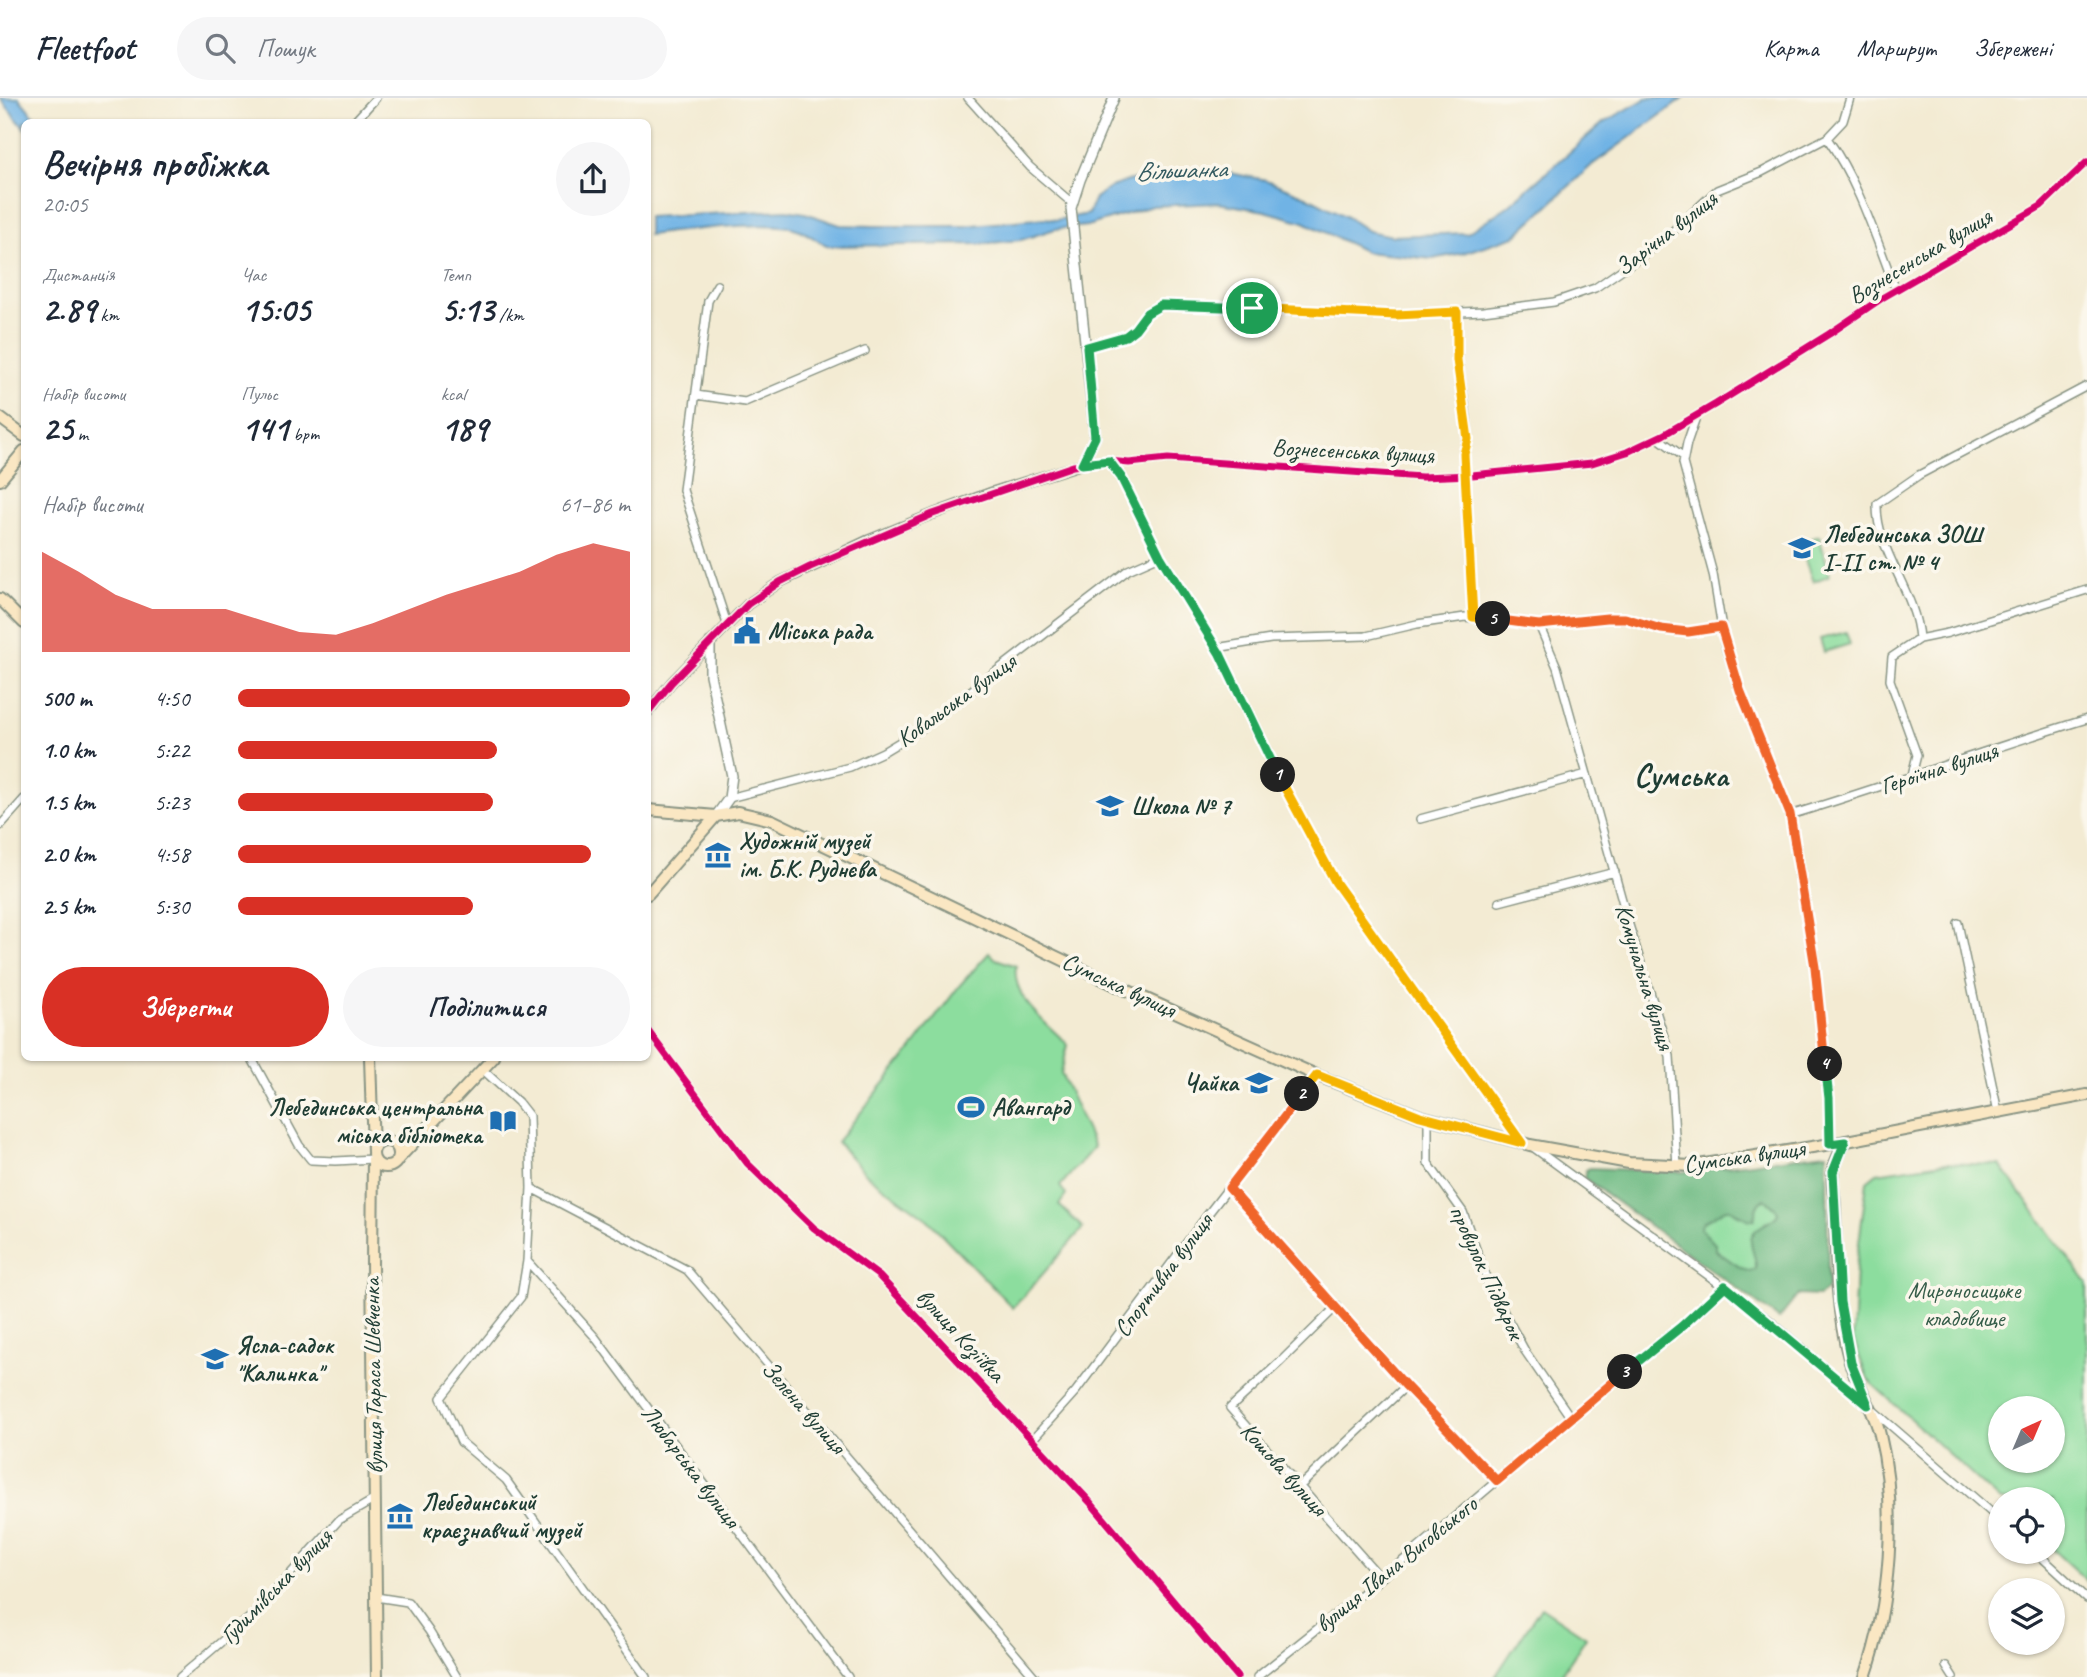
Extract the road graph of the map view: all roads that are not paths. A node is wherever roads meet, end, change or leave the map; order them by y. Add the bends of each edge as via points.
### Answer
1 (376, 98) edge
2 (968, 98) edge
3 (1114, 98) edge
4 (1850, 98) edge
5 (357, 119) edge
6 (1827, 138) junction
7 (2087, 162) edge
8 (1072, 206) junction
9 (717, 285) dead end
10 (1896, 290) junction
11 (1457, 312) junction
12 (1087, 347) junction
13 (865, 351) dead end
14 (2087, 386) edge
15 (696, 396) junction
16 (1697, 416) junction
17 (0, 418) edge
18 (21, 434) edge
19 (1658, 438) junction
20 (21, 455) edge
21 (1684, 457) junction
22 (1109, 461) junction
23 (1082, 464) junction
24 (1465, 475) junction
25 (0, 480) edge
26 (1160, 556) junction
27 (2087, 590) edge
28 (0, 599) edge
29 (1473, 617) junction
30 (21, 620) edge
31 (727, 624) junction
32 (1539, 625) junction
33 (1721, 627) junction
34 (1919, 639) junction
35 (710, 642) junction
36 (1216, 649) junction
37 (651, 709) edge
38 (2087, 719) edge
39 (1587, 774) junction
40 (1912, 775) junction
41 (729, 798) junction
42 (21, 802) edge
43 (651, 810) edge
44 (1790, 814) junction
45 (716, 816) junction
46 (1420, 819) dead end
47 (0, 826) edge
48 (1615, 872) junction
49 (651, 891) edge
50 (1499, 902) dead end
51 (1958, 922) dead end
52 (651, 1035) edge
53 (253, 1061) edge
54 (370, 1061) edge
55 (490, 1061) edge
56 (482, 1069) junction
57 (1317, 1075) junction
58 (2087, 1095) edge
59 (1998, 1112) junction
60 (1428, 1118) junction
61 (371, 1126) junction
62 (415, 1140) junction
63 (1845, 1142) junction
64 (390, 1143) junction
65 (1526, 1144) junction
66 (1830, 1144) junction
67 (373, 1155) junction
68 (399, 1157) junction
69 (1677, 1166) junction
70 (391, 1167) junction
71 (373, 1187) junction
72 (531, 1188) junction
73 (1229, 1188) junction
74 (527, 1261) junction
75 (1725, 1286) junction
76 (1337, 1306) junction
77 (1406, 1386) junction
78 (1868, 1405) junction
79 (1571, 1418) junction
80 (1033, 1439) junction
81 (1497, 1481) junction
82 (1300, 1486) junction
83 (375, 1499) junction
84 (1988, 1510) edge
85 (2049, 1564) edge
86 (1381, 1578) junction
87 (376, 1597) junction
88 (2087, 1598) edge
89 (1946, 1666) dead end
90 (180, 1677) edge
91 (377, 1677) edge
92 (457, 1677) edge
93 (646, 1677) edge
94 (848, 1677) edge
95 (1035, 1677) edge
96 (1237, 1677) edge
97 (1257, 1677) edge
98 (1865, 1677) edge
99 (1953, 1677) edge

1 - 5 street
2 - 8 street
3 - 8 street
4 - 6 street, Зарічна вулиця via 1843,121
6 - 10 street via 1840,156
6 - 11 street, Зарічна вулиця via 1717,190 1659,244 1595,288 1554,302
7 - 10 street, Вознесенська вулиця via 2041,206
8 - 12 street
9 - 15 street via 708,301
10 - 16 street, Вознесенська вулиця
11 - 12 street, Зарічна вулиця via 1396,315 1161,305 1126,336
11 - 24 street via 1457,360 1468,439
12 - 23 street via 1095,437
13 - 15 street via 745,402
14 - 34 street via 1919,475 1877,504 1885,542 1911,600
15 - 31 street via 683,490
16 - 19 street, Вознесенська вулиця
16 - 21 street
17 - 18 main road
19 - 21 street
19 - 24 street, Вознесенська вулиця via 1592,463
20 - 25 main road
21 - 33 street
22 - 23 street, Вознесенська вулиця
22 - 24 street, Вознесенська вулиця via 1168,459 1422,477
22 - 26 street
23 - 31 street, Вознесенська вулиця via 993,492 869,540 780,582
24 - 29 street
26 - 36 street
26 - 41 street, Ковальська вулиця via 1128,570 921,729 883,752 850,767
27 - 34 street
28 - 30 main road
29 - 32 street
29 - 36 street via 1366,636 1270,639
31 - 35 street, Вознесенська вулиця
32 - 33 street via 1625,618 1688,632
32 - 39 street, Комунальна вулиця via 1557,667
33 - 44 street via 1740,690
34 - 40 street via 1892,657 1890,680 1917,755
35 - 37 street, Вознесенська вулиця
35 - 41 street via 710,675 730,761
36 - 65 street via 1336,883
38 - 40 street, Героїчна вулиця
39 - 46 street
39 - 48 street, Комунальна вулиця
40 - 44 street, Героїчна вулиця
41 - 45 street
42 - 47 street
43 - 45 main road, Сумська вулиця
44 - 66 street via 1815,967
45 - 49 main road
45 - 57 main road, Сумська вулиця via 738,812 772,820 1115,985
48 - 50 street, Комунальна вулиця
48 - 69 street, Комунальна вулиця via 1670,1056
51 - 59 street
52 - 80 street, вулиця Козіївка via 747,1163 814,1228 879,1276
53 - 67 street via 311,1160
54 - 61 main road, вулиця Тараса Шевченка
55 - 56 main road
56 - 62 main road
56 - 72 street via 529,1116
57 - 60 main road, Сумська вулиця
57 - 73 street, Спортивна вулиця
58 - 59 main road, Сумська вулиця
59 - 63 main road, Сумська вулиця
60 - 65 main road, Сумська вулиця
60 - 79 street, провулок Підварок via 1428,1163 1463,1212 1489,1286 1525,1351
61 - 64 main road
61 - 67 main road, вулиця Тараса Шевченка
62 - 64 main road
62 - 68 main road
63 - 66 main road, Сумська вулиця
63 - 78 main road via 1833,1172 1840,1302 1851,1363
64 - 67 main road via 379,1143
64 - 68 main road
65 - 69 main road, Сумська вулиця via 1629,1163
65 - 75 street, Сумська вулиця
66 - 69 main road, Сумська вулиця
67 - 70 main road via 379,1166
67 - 71 main road, вулиця Тараса Шевченка
68 - 70 main road
70 - 71 main road
71 - 83 main road, вулиця Тараса Шевченка
72 - 74 street
72 - 95 street, Зелена вулиця via 687,1270
73 - 76 street
73 - 80 street, Спортивна вулиця via 1076,1391
74 - 93 street via 521,1297 441,1398 461,1442 506,1480
74 - 94 street, Любарська вулиця via 595,1337
75 - 78 street, Сумська вулиця
75 - 79 street, вулиця Івана Виговського
76 - 77 street
76 - 82 street, Кошова вулиця via 1230,1408
77 - 81 street
77 - 82 street
78 - 84 street, Сумська вулиця
78 - 98 main road via 1876,1419 1886,1465 1888,1538 1878,1632
79 - 81 street, вулиця Івана Виговського
80 - 96 street, вулиця Козіївка
81 - 86 street, вулиця Івана Виговського
82 - 86 street, Кошова вулиця
83 - 87 main road, вулиця Тараса Шевченка
83 - 90 street, Гудимівська вулиця via 339,1520 255,1613
85 - 88 street
86 - 97 street, вулиця Івана Виговського
87 - 91 main road, вулиця Тараса Шевченка
87 - 92 street via 408,1602
89 - 99 street

